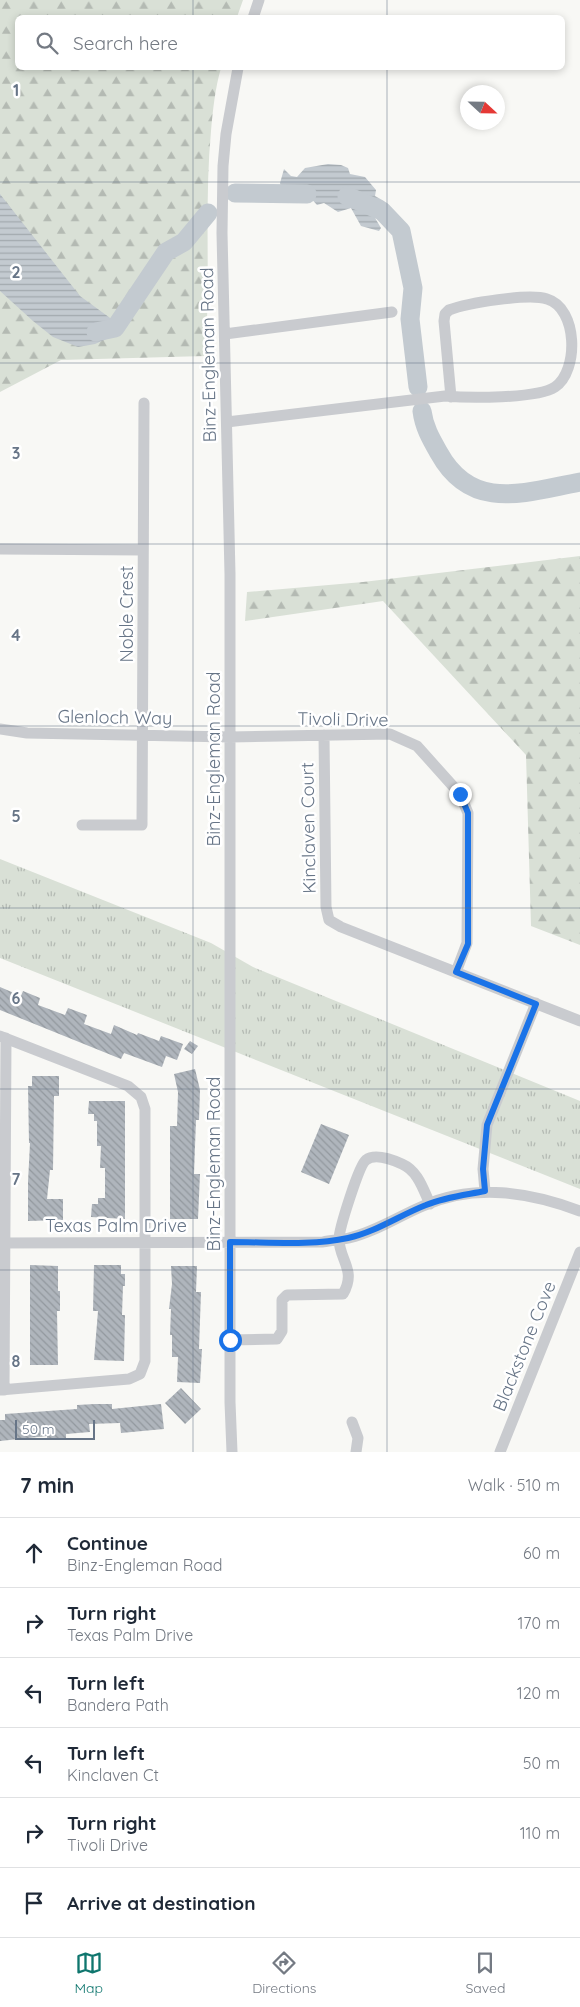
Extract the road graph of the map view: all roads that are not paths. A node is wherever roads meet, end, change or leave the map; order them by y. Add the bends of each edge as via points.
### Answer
1 (259, 0) edge
2 (254, 15) edge
3 (238, 70) edge
4 (392, 312) dead end
5 (224, 334) junction
6 (451, 397) junction
7 (144, 403) dead end
8 (227, 422) junction
9 (0, 549) edge
10 (144, 550) junction
11 (0, 729) edge
12 (142, 735) junction
13 (324, 735) junction
14 (230, 736) junction
15 (82, 826) dead end
16 (456, 972) junction
17 (536, 1004) junction
18 (580, 1021) edge
19 (3, 1037) edge
20 (485, 1191) junction
21 (430, 1204) junction
22 (580, 1211) edge
23 (339, 1239) junction
24 (230, 1242) junction
25 (2, 1243) edge
26 (145, 1243) junction
27 (580, 1252) edge
28 (230, 1340) junction
29 (2, 1390) edge
30 (352, 1422) dead end
31 (232, 1452) edge
32 (356, 1452) edge
33 (500, 1452) edge

1 - 2 street
3 - 5 street, Binz-Engleman Road via 223,166
4 - 5 street
5 - 8 street, Binz-Engleman Road
6 - 6 street via 539,393 553,388 567,374 571,360 567,317 562,309 546,298 523,297 449,310 444,321
6 - 8 street
7 - 10 street, Noble Crest
8 - 14 street, Binz-Engleman Road
9 - 10 street
10 - 12 street, Noble Crest
11 - 12 street, Glenloch Way via 26,733
12 - 14 street, Glenloch Way
12 - 15 street, Noble Crest via 142,825
13 - 14 street, Tivoli Drive
13 - 16 street, Kinclaven Court via 326,907 329,920
13 - 16 street, Tivoli Drive via 390,734 417,746 460,794 468,813 468,944
14 - 24 street, Binz-Engleman Road
16 - 17 street
17 - 18 street
17 - 20 street via 487,1125 483,1169
19 - 25 street
19 - 26 street via 128,1086 141,1097 145,1109
20 - 21 street, Texas Palm Drive
20 - 22 street, Texas Palm Drive via 512,1192
21 - 23 street, Texas Palm Drive via 378,1228
21 - 23 street via 416,1174 404,1164 370,1158 361,1166
23 - 24 street, Texas Palm Drive via 323,1242
23 - 28 street via 348,1273 348,1286 343,1294 288,1295 282,1300 282,1331 277,1339
24 - 26 street, Texas Palm Drive
24 - 28 street, Binz-Engleman Road
25 - 26 street, Texas Palm Drive
25 - 29 street
26 - 29 street via 145,1360 140,1374 130,1379
27 - 33 street, Blackstone Cove
28 - 31 street, Binz-Engleman Road
30 - 32 street via 358,1438

